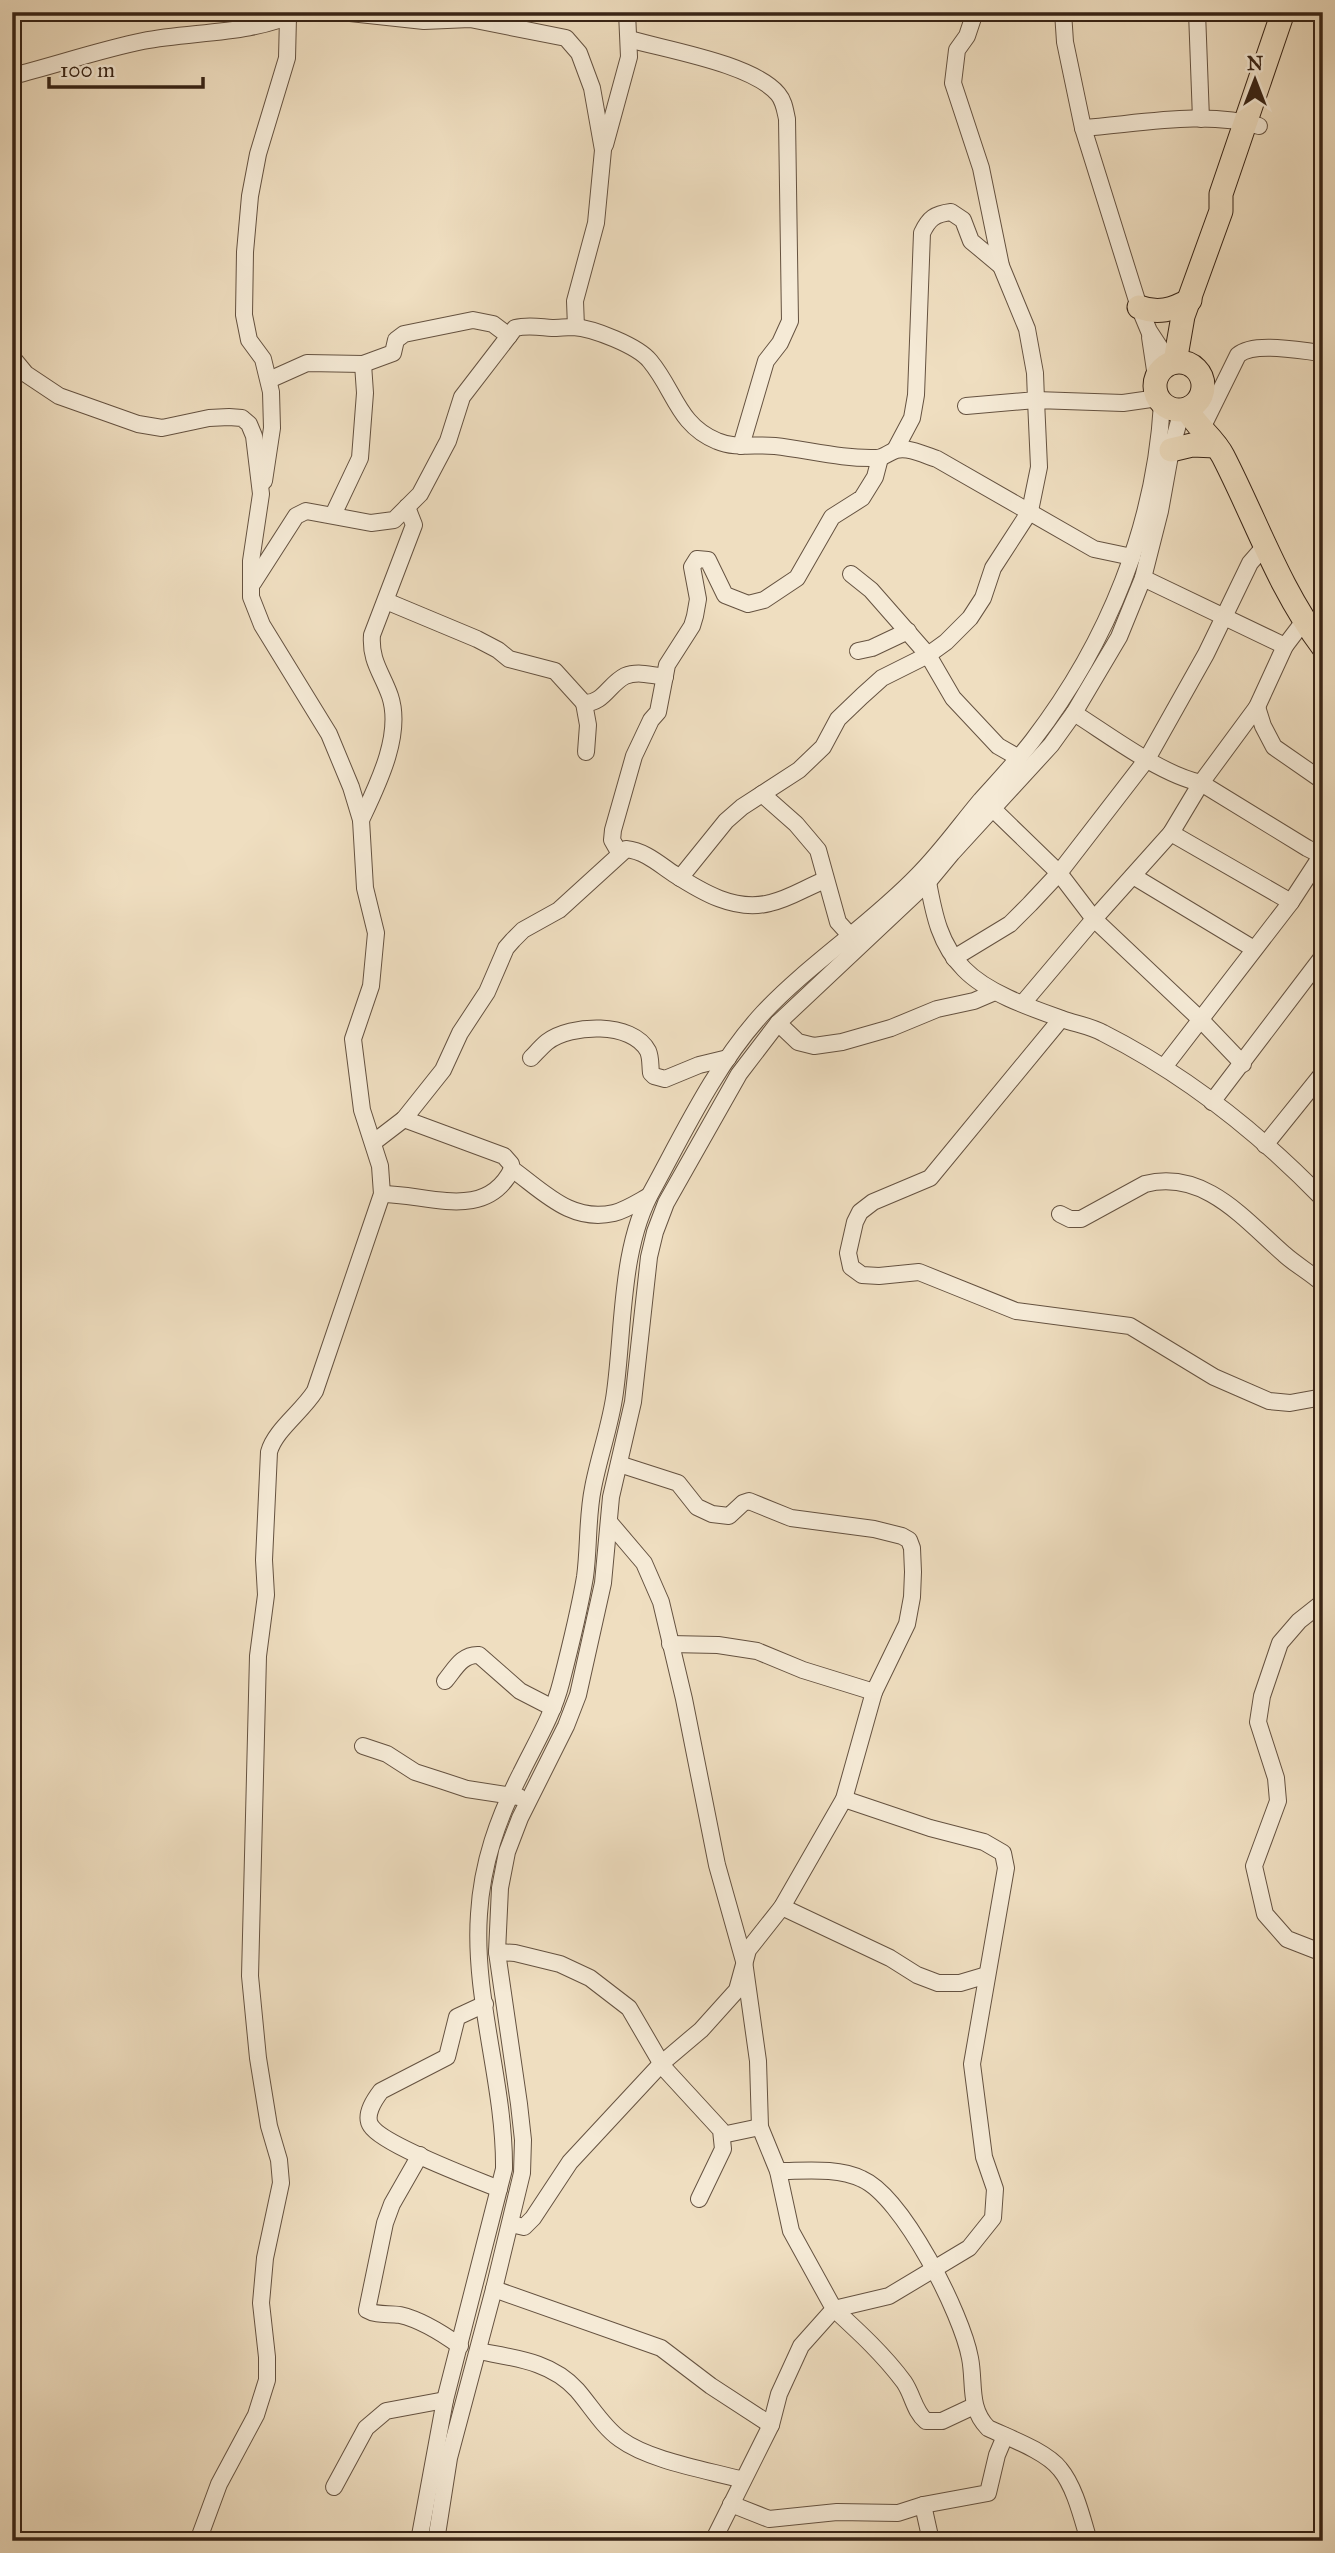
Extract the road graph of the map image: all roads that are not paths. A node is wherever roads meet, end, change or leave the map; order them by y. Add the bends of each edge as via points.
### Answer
1 (341, 12) edge
2 (627, 12) edge
3 (975, 12) edge
4 (1063, 12) edge
5 (1197, 12) edge
6 (1283, 12) edge
7 (1297, 12) edge
8 (293, 15) edge
9 (471, 16) edge
10 (629, 39) junction
11 (12, 76) edge
12 (1201, 118) junction
13 (1252, 124) junction
14 (1083, 128) junction
15 (603, 150) junction
16 (1001, 266) junction
17 (1139, 307) junction
18 (1186, 308) junction
19 (576, 327) junction
20 (509, 336) junction
21 (1323, 354) edge
22 (12, 357) edge
23 (363, 364) junction
24 (269, 380) junction
25 (1184, 399) junction
26 (1036, 400) junction
27 (966, 406) dead end
28 (741, 446) junction
29 (895, 450) junction
30 (1171, 450) junction
31 (880, 458) junction
32 (261, 494) junction
33 (407, 507) junction
34 (1030, 511) junction
35 (333, 515) junction
36 (1264, 547) junction
37 (1132, 557) junction
38 (851, 574) dead end
39 (1143, 578) junction
40 (253, 583) junction
41 (386, 601) junction
42 (1224, 617) junction
43 (1304, 621) junction
44 (908, 631) junction
45 (1284, 646) junction
46 (1323, 647) edge
47 (858, 651) dead end
48 (928, 655) junction
49 (664, 677) junction
50 (584, 703) junction
51 (1257, 707) junction
52 (1074, 713) junction
53 (586, 752) dead end
54 (1019, 758) junction
55 (1147, 759) junction
56 (1323, 781) edge
57 (1201, 783) junction
58 (762, 794) junction
59 (992, 808) junction
60 (361, 820) junction
61 (1171, 833) junction
62 (1323, 852) edge
63 (620, 854) junction
64 (1059, 873) junction
65 (1133, 876) junction
66 (680, 878) junction
67 (825, 880) junction
68 (928, 883) junction
69 (1292, 902) junction
70 (1094, 919) junction
71 (854, 941) junction
72 (1254, 948) junction
73 (1323, 956) edge
74 (954, 958) junction
75 (803, 988) junction
76 (995, 992) junction
77 (1023, 1003) junction
78 (1061, 1019) junction
79 (1201, 1020) junction
80 (778, 1023) junction
81 (531, 1058) dead end
82 (729, 1058) junction
83 (1243, 1064) junction
84 (1164, 1067) junction
85 (1323, 1073) edge
86 (1212, 1102) junction
87 (404, 1119) junction
88 (374, 1142) junction
89 (1265, 1144) junction
90 (512, 1168) junction
91 (381, 1180) junction
92 (649, 1196) junction
93 (1323, 1199) edge
94 (1060, 1214) dead end
95 (1323, 1284) edge
96 (620, 1345) junction
97 (639, 1346) junction
98 (1323, 1398) edge
99 (619, 1464) junction
100 (610, 1523) junction
101 (1323, 1602) edge
102 (670, 1644) junction
103 (445, 1681) dead end
104 (874, 1692) junction
105 (553, 1708) junction
106 (363, 1746) dead end
107 (510, 1795) junction
108 (844, 1799) junction
109 (528, 1800) junction
110 (782, 1907) junction
111 (497, 1952) junction
112 (1323, 1953) edge
113 (744, 1961) junction
114 (987, 1975) junction
115 (485, 2004) junction
116 (662, 2063) junction
117 (760, 2127) junction
118 (722, 2134) junction
119 (420, 2155) junction
120 (778, 2171) junction
121 (499, 2189) junction
122 (699, 2199) dead end
123 (511, 2224) junction
124 (935, 2267) junction
125 (494, 2289) junction
126 (834, 2309) junction
127 (460, 2346) junction
128 (478, 2351) junction
129 (445, 2400) junction
130 (974, 2406) junction
131 (771, 2425) junction
132 (1005, 2436) junction
133 (743, 2480) junction
134 (334, 2487) dead end
135 (731, 2504) junction
136 (923, 2505) junction
137 (430, 2515) junction
138 (198, 2541) edge
139 (419, 2541) edge
140 (436, 2541) edge
141 (713, 2541) edge
142 (931, 2541) edge
143 (1088, 2541) edge

1 - 9 street via 424,21
2 - 10 street
3 - 16 street via 957,50 953,83 981,168
4 - 14 street
5 - 12 street
6 - 13 highway
7 - 13 highway
8 - 11 street via 249,27 143,41
8 - 24 street via 288,58 258,154 245,252 244,315 249,340 263,359
9 - 15 street via 566,38 579,53 592,88
10 - 15 street via 629,57
10 - 28 street via 745,71 784,103 790,321 766,361
12 - 13 street
12 - 14 street
13 - 18 highway via 1234,198 1221,211
14 - 17 street
15 - 19 street via 596,223 575,301
16 - 26 street via 1027,329
16 - 29 street via 971,241 963,220 951,212 935,214 927,223 922,233 916,395 912,418
17 - 18 highway via 1150,311
17 - 25 street
18 - 25 highway
19 - 20 street via 528,325 515,328
19 - 28 street via 626,343 649,358 681,414 701,433 720,443
20 - 23 street via 493,324 473,320 404,334 396,340 393,353
20 - 33 street via 462,397 448,441 420,494
21 - 25 street via 1250,348
22 - 32 street via 26,374 59,396 138,424 162,428 209,418 242,418 254,436
23 - 24 street via 307,363
23 - 35 street via 360,458
24 - 32 street via 272,428
25 - 26 street
25 - 30 street
25 - 30 highway via 1192,445
25 - 36 highway
25 - 37 street via 1155,472
26 - 27 street
26 - 34 street via 1039,467
28 - 31 street
29 - 31 street
29 - 34 street via 913,450 937,459
30 - 39 street
31 - 49 street via 862,498 832,517 797,578 764,600 748,604 733,600 725,594 708,560 694,562 695,616
32 - 40 street via 251,561
33 - 35 street via 394,520 371,523
33 - 41 street via 414,525
34 - 37 street via 1094,549
34 - 48 street via 993,568 970,618
35 - 40 street via 306,511 296,516
36 - 42 street via 1250,563
36 - 43 highway
37 - 54 street via 1092,652
38 - 44 street
39 - 42 street
39 - 52 street via 1119,637
40 - 60 street via 251,597 262,625 329,734
41 - 50 street via 477,639 509,659 555,671
41 - 60 street via 371,645 372,658 391,699 393,733 385,768
42 - 45 street
42 - 55 street
43 - 45 street
43 - 46 highway
44 - 47 street
44 - 48 street
45 - 51 street
48 - 54 street via 953,698 998,746
48 - 58 street via 883,678 838,719 823,747
49 - 50 street via 627,675 593,704
49 - 63 street via 658,712 634,756 616,815 612,840
50 - 53 street
51 - 56 street via 1274,747
51 - 57 street
52 - 55 street
52 - 59 street
54 - 71 street
55 - 57 street
55 - 64 street
57 - 61 street
57 - 62 street via 1307,848
58 - 66 street via 726,821
58 - 67 street via 809,837 822,861
59 - 64 street
59 - 68 street
60 - 88 street via 365,888 376,933 371,986 353,1039 362,1110
61 - 65 street
61 - 69 street
62 - 69 street
63 - 66 street via 626,849 643,853
63 - 87 street via 559,910 523,930 506,948 443,1070
64 - 70 street
64 - 74 street via 1010,924
65 - 70 street
65 - 72 street
66 - 67 street via 712,897 760,904
67 - 71 street via 838,922
68 - 71 street
68 - 74 street via 944,946
69 - 72 street
70 - 77 street
70 - 79 street
71 - 75 street
72 - 79 street
73 - 83 street
74 - 76 street
75 - 80 street
75 - 82 street via 762,1014
76 - 77 street
76 - 80 street via 870,1035 823,1045 798,1042
77 - 78 street
78 - 84 street via 1098,1031
78 - 98 street via 930,1178 860,1212 848,1253 851,1267 862,1275 919,1272 1016,1311 1130,1326 1214,1377 1269,1401
79 - 83 street
79 - 84 street
80 - 97 street via 739,1074 666,1203 649,1257
81 - 82 street via 549,1041 577,1031 618,1029 643,1045 651,1059 651,1073 659,1078
82 - 92 street
83 - 86 street
84 - 86 street
85 - 89 street
86 - 89 street
87 - 88 street
87 - 90 street via 495,1152 507,1158
88 - 91 street
89 - 93 street
90 - 91 street via 492,1194 469,1202
90 - 92 street via 554,1200 589,1216 616,1212
91 - 138 street via 315,1391 272,1440 269,1452 266,1595 258,1657 250,1976 258,2058 281,2183 261,2303 267,2380 256,2415 219,2484
92 - 96 street via 631,1253
94 - 95 street via 1081,1219 1145,1184 1183,1181 1224,1200
96 - 97 street
96 - 105 street via 614,1398 592,1493 584,1579
97 - 99 street
99 - 100 street
99 - 104 street via 678,1483 696,1507 712,1514 729,1516 749,1501 791,1518 874,1529 909,1540 913,1572 907,1624
100 - 102 street via 644,1563 661,1602
100 - 109 street via 603,1583 578,1695
101 - 112 street via 1280,1643 1262,1696 1258,1722 1276,1778 1278,1801 1254,1866 1265,1914 1287,1939
102 - 104 street via 757,1651
102 - 113 street via 717,1865
103 - 105 street via 463,1658 479,1655 520,1691
104 - 108 street
105 - 107 street
106 - 107 street via 387,1754 415,1772
107 - 109 street
107 - 115 street via 489,1847 481,1885 479,1951
108 - 110 street
108 - 114 street via 984,1842 1003,1853 1006,1868
109 - 111 street via 502,1876
110 - 113 street via 759,1933
110 - 114 street via 938,1983 960,1983
111 - 116 street via 560,1964 590,1978 629,2008
111 - 123 street via 523,2140 522,2172
113 - 116 street via 737,1990 701,2030
113 - 117 street via 758,2061
114 - 124 street via 972,2064 984,2157 995,2189 993,2218 969,2248
115 - 119 street via 457,2017 443,2061 409,2075 375,2099 369,2124 378,2134
115 - 121 street via 504,2139
116 - 118 street
116 - 123 street via 570,2162 533,2218 524,2227
117 - 118 street
117 - 120 street
118 - 122 street via 723,2149
119 - 121 street
119 - 127 street via 385,2223 367,2310 400,2315 437,2330
120 - 124 street via 820,2171 863,2179 887,2198
120 - 126 street via 791,2231
121 - 127 street
123 - 125 street
124 - 126 street via 889,2296
124 - 130 street via 965,2339
125 - 128 street
125 - 131 street via 661,2348
126 - 130 street via 906,2385 926,2421 942,2421
126 - 131 street via 801,2346 779,2394
127 - 129 street
128 - 133 street via 530,2360 548,2368 574,2387 619,2438 644,2452
128 - 137 street
129 - 134 street via 386,2411 366,2428
129 - 137 street
130 - 132 street via 988,2428
131 - 133 street
132 - 136 street via 988,2494
132 - 143 street via 1060,2468
133 - 135 street
135 - 136 street via 769,2519 837,2512 898,2513
135 - 141 street
136 - 142 street
137 - 139 street
137 - 140 street

